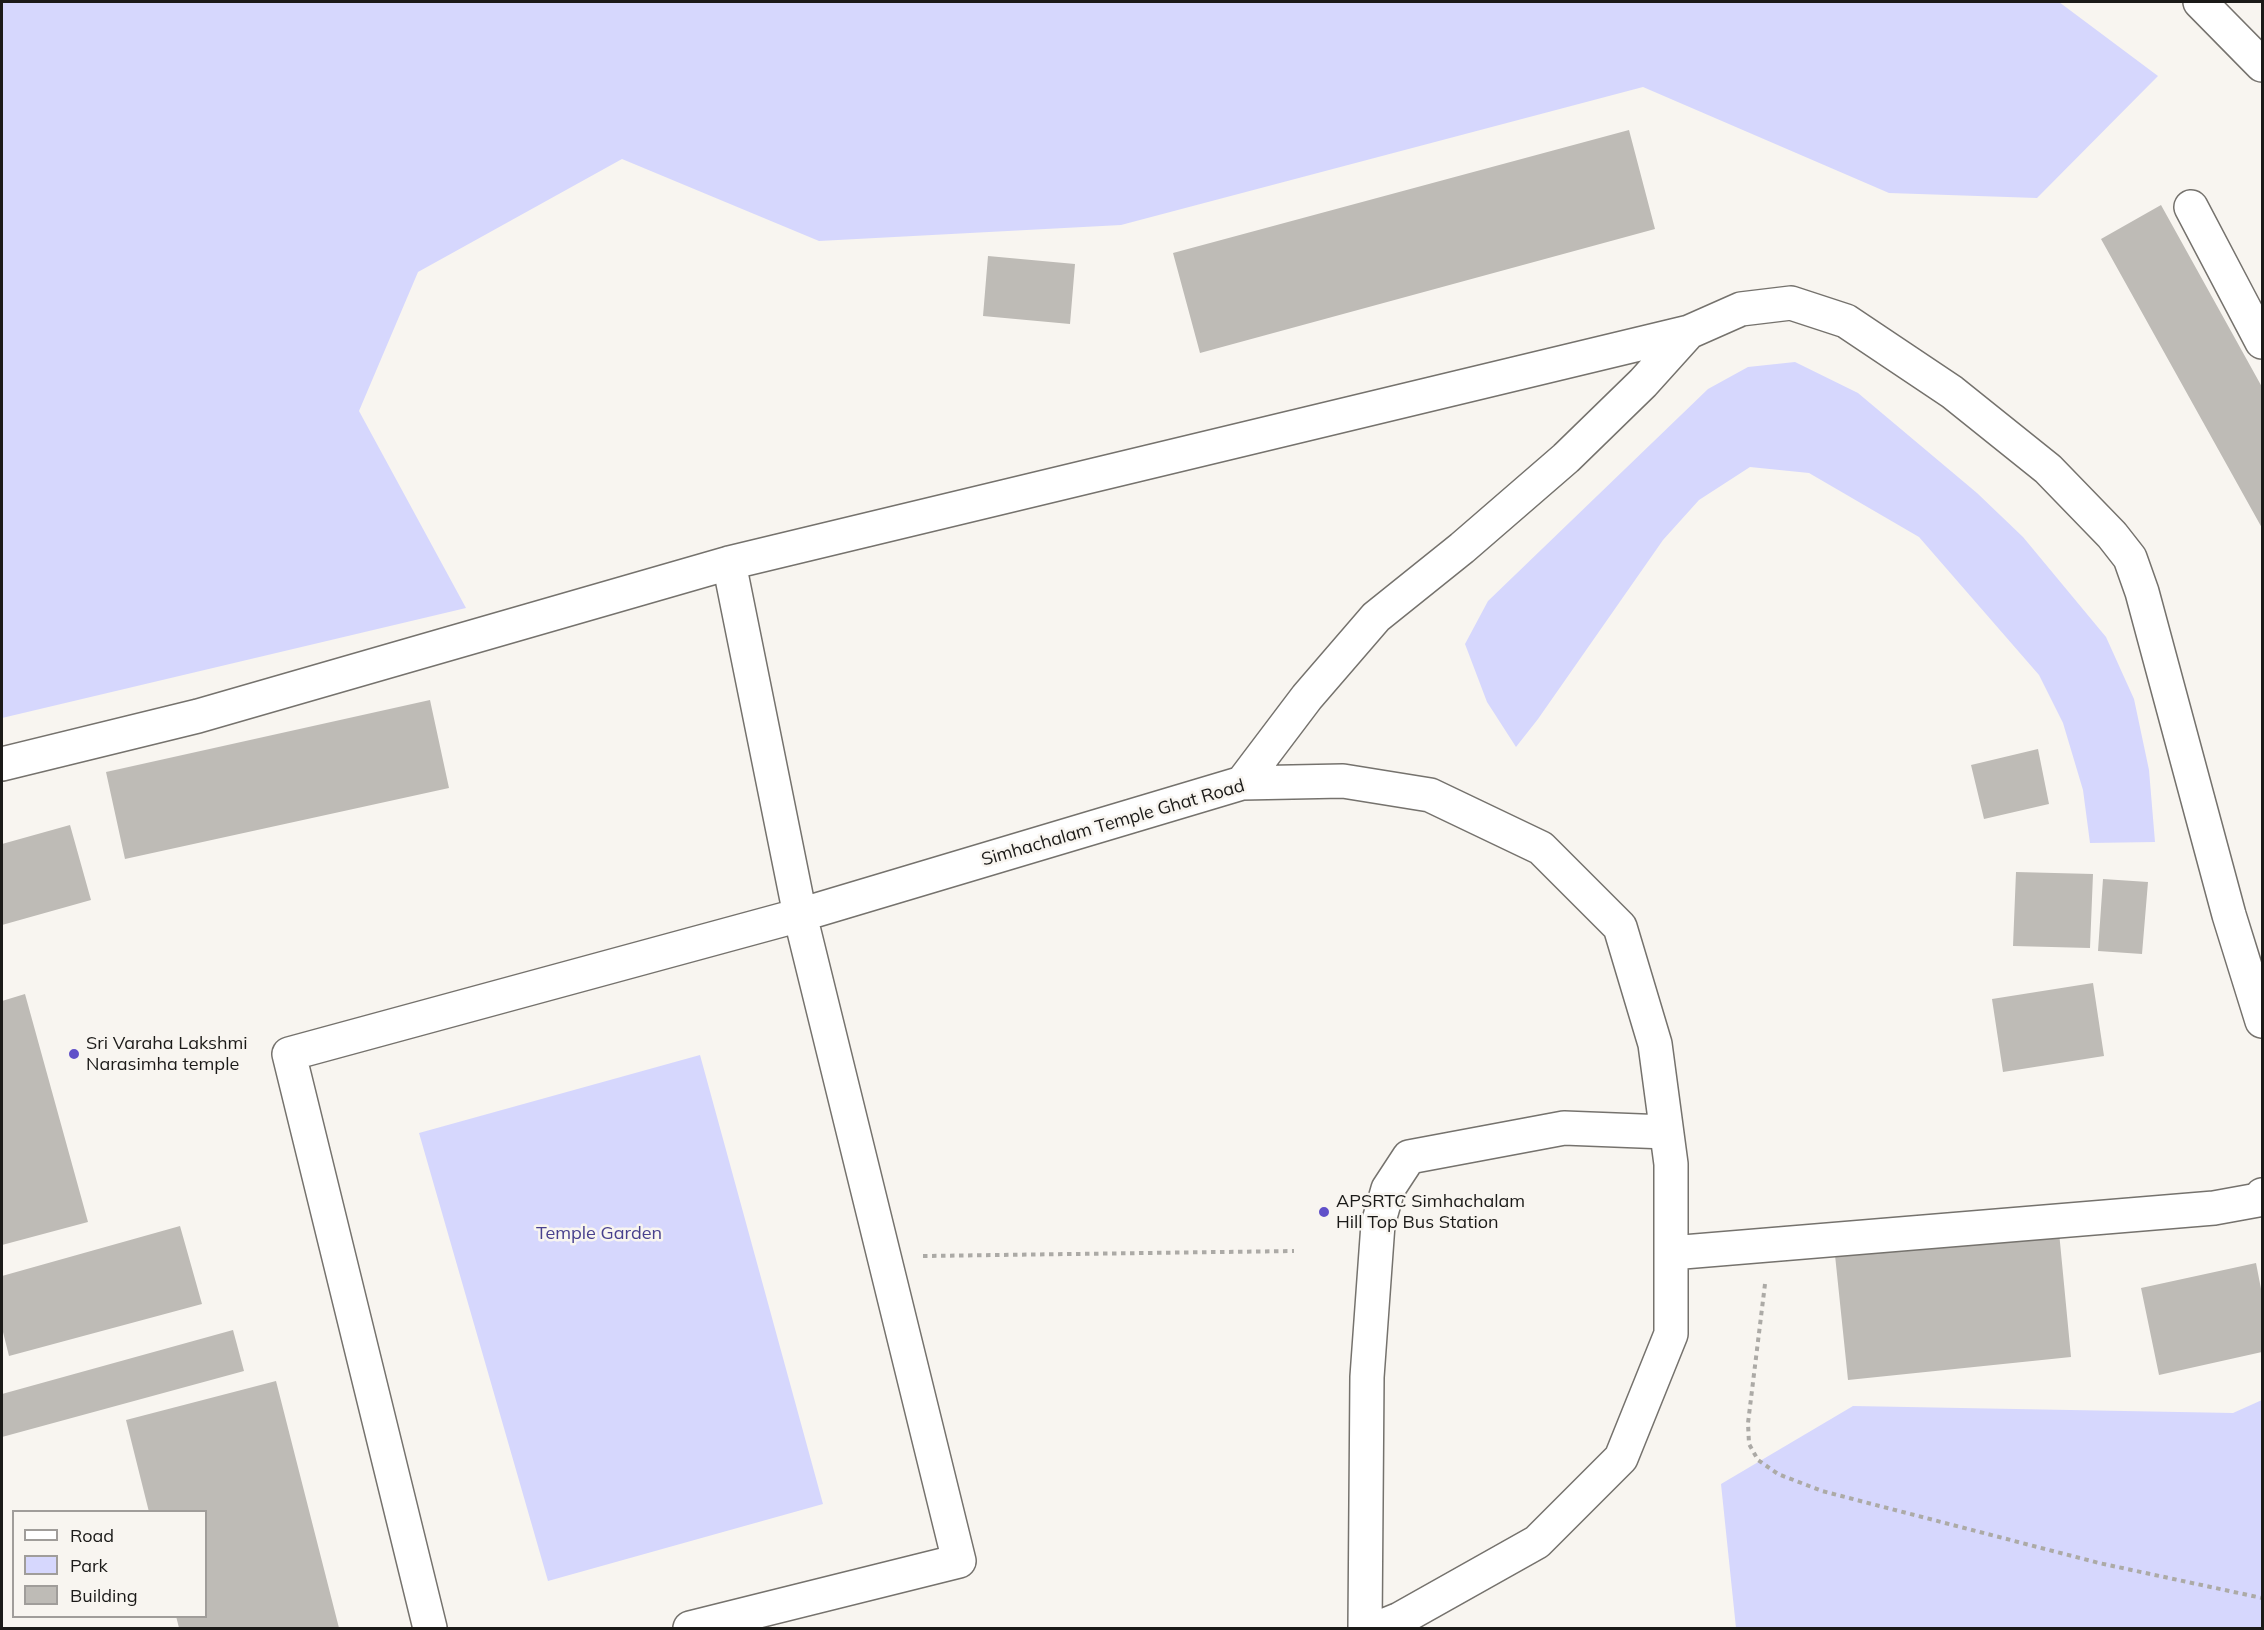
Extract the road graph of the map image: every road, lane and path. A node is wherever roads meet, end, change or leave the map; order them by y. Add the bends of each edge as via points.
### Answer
1 (2200, 2) edge
2 (2262, 65) edge
3 (2191, 207) dead end
4 (1689, 332) junction
5 (2262, 342) edge
6 (729, 563) junction
7 (2, 764) edge
8 (1242, 783) junction
9 (800, 915) junction
10 (2262, 1019) edge
11 (1666, 1132) junction
12 (2262, 1195) edge
13 (1770, 1245) junction
14 (1294, 1251) dead end
15 (1671, 1253) junction
16 (884, 1257) junction
17 (2262, 1598) edge
18 (430, 1629) edge
19 (690, 1629) edge
20 (1365, 1629) edge
21 (1378, 1629) edge

1 - 2 street
3 - 5 street
4 - 6 street
4 - 8 street via 1643,384 1566,458 1376,617 1307,697
4 - 10 street via 1741,309 1791,303 1846,321 1952,392 2048,469 2112,535 2130,558 2142,592 2229,915
6 - 7 street via 198,716
6 - 9 street
8 - 9 street, Simhachalam Temple Ghat Road
8 - 11 street, Simhachalam Temple Ghat Road via 1343,781 1430,795 1541,848 1620,927 1655,1044
9 - 16 street
9 - 18 street, Simhachalam Temple Ghat Road via 289,1054
11 - 15 street, Simhachalam Temple Ghat Road via 1671,1164
11 - 20 street via 1564,1128 1409,1157 1388,1189 1378,1224 1367,1377
12 - 13 street via 2258,1200 2214,1208
13 - 15 street
13 - 17 path via 1748,1424 1749,1444 1758,1460 1778,1474 1822,1491 2099,1563
14 - 16 path
15 - 21 street, Simhachalam Temple Ghat Road via 1671,1334 1621,1458 1537,1542
16 - 19 street via 959,1561

